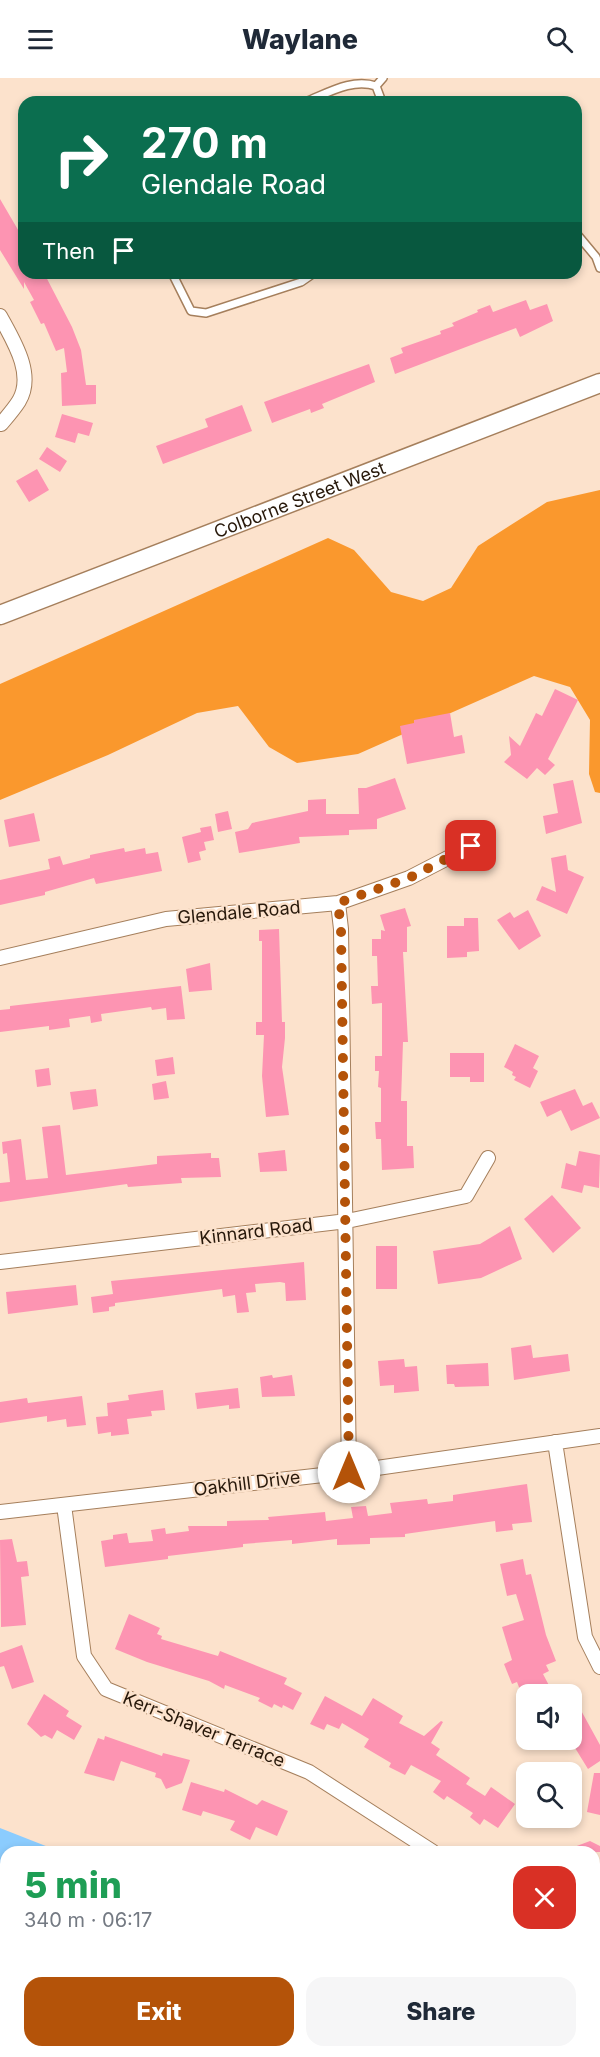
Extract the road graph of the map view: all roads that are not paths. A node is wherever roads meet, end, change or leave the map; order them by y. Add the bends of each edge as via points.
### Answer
1 (383, 78) edge
2 (376, 86) junction
3 (320, 96) edge
4 (380, 96) edge
5 (582, 240) edge
6 (600, 268) edge
7 (175, 279) edge
8 (305, 279) edge
9 (0, 316) edge
10 (600, 383) edge
11 (2, 424) dead end
12 (0, 615) edge
13 (471, 846) dead end
14 (338, 903) junction
15 (0, 958) edge
16 (488, 1158) dead end
17 (347, 1221) junction
18 (0, 1262) edge
19 (600, 1436) edge
20 (555, 1442) junction
21 (349, 1472) junction
22 (64, 1504) junction
23 (0, 1512) edge
24 (600, 1667) edge
25 (424, 1846) edge

1 - 2 lane
2 - 3 lane via 354,82
2 - 4 lane
5 - 6 lane
7 - 8 lane via 191,311 206,313
9 - 11 street via 21,356 24,375 20,400
10 - 12 main road, Colborne Street West
13 - 14 street, Glendale Road via 409,878
14 - 15 street, Glendale Road via 166,919
14 - 17 street
16 - 17 street, Kinnard Road via 466,1196
17 - 18 street, Kinnard Road
17 - 21 street
19 - 20 street, Oakhill Drive
20 - 21 street, Oakhill Drive
20 - 24 street via 585,1637
21 - 22 street, Oakhill Drive
22 - 23 street, Oakhill Drive
22 - 25 street, Kerr-Shaver Terrace via 84,1656 106,1689 309,1772

